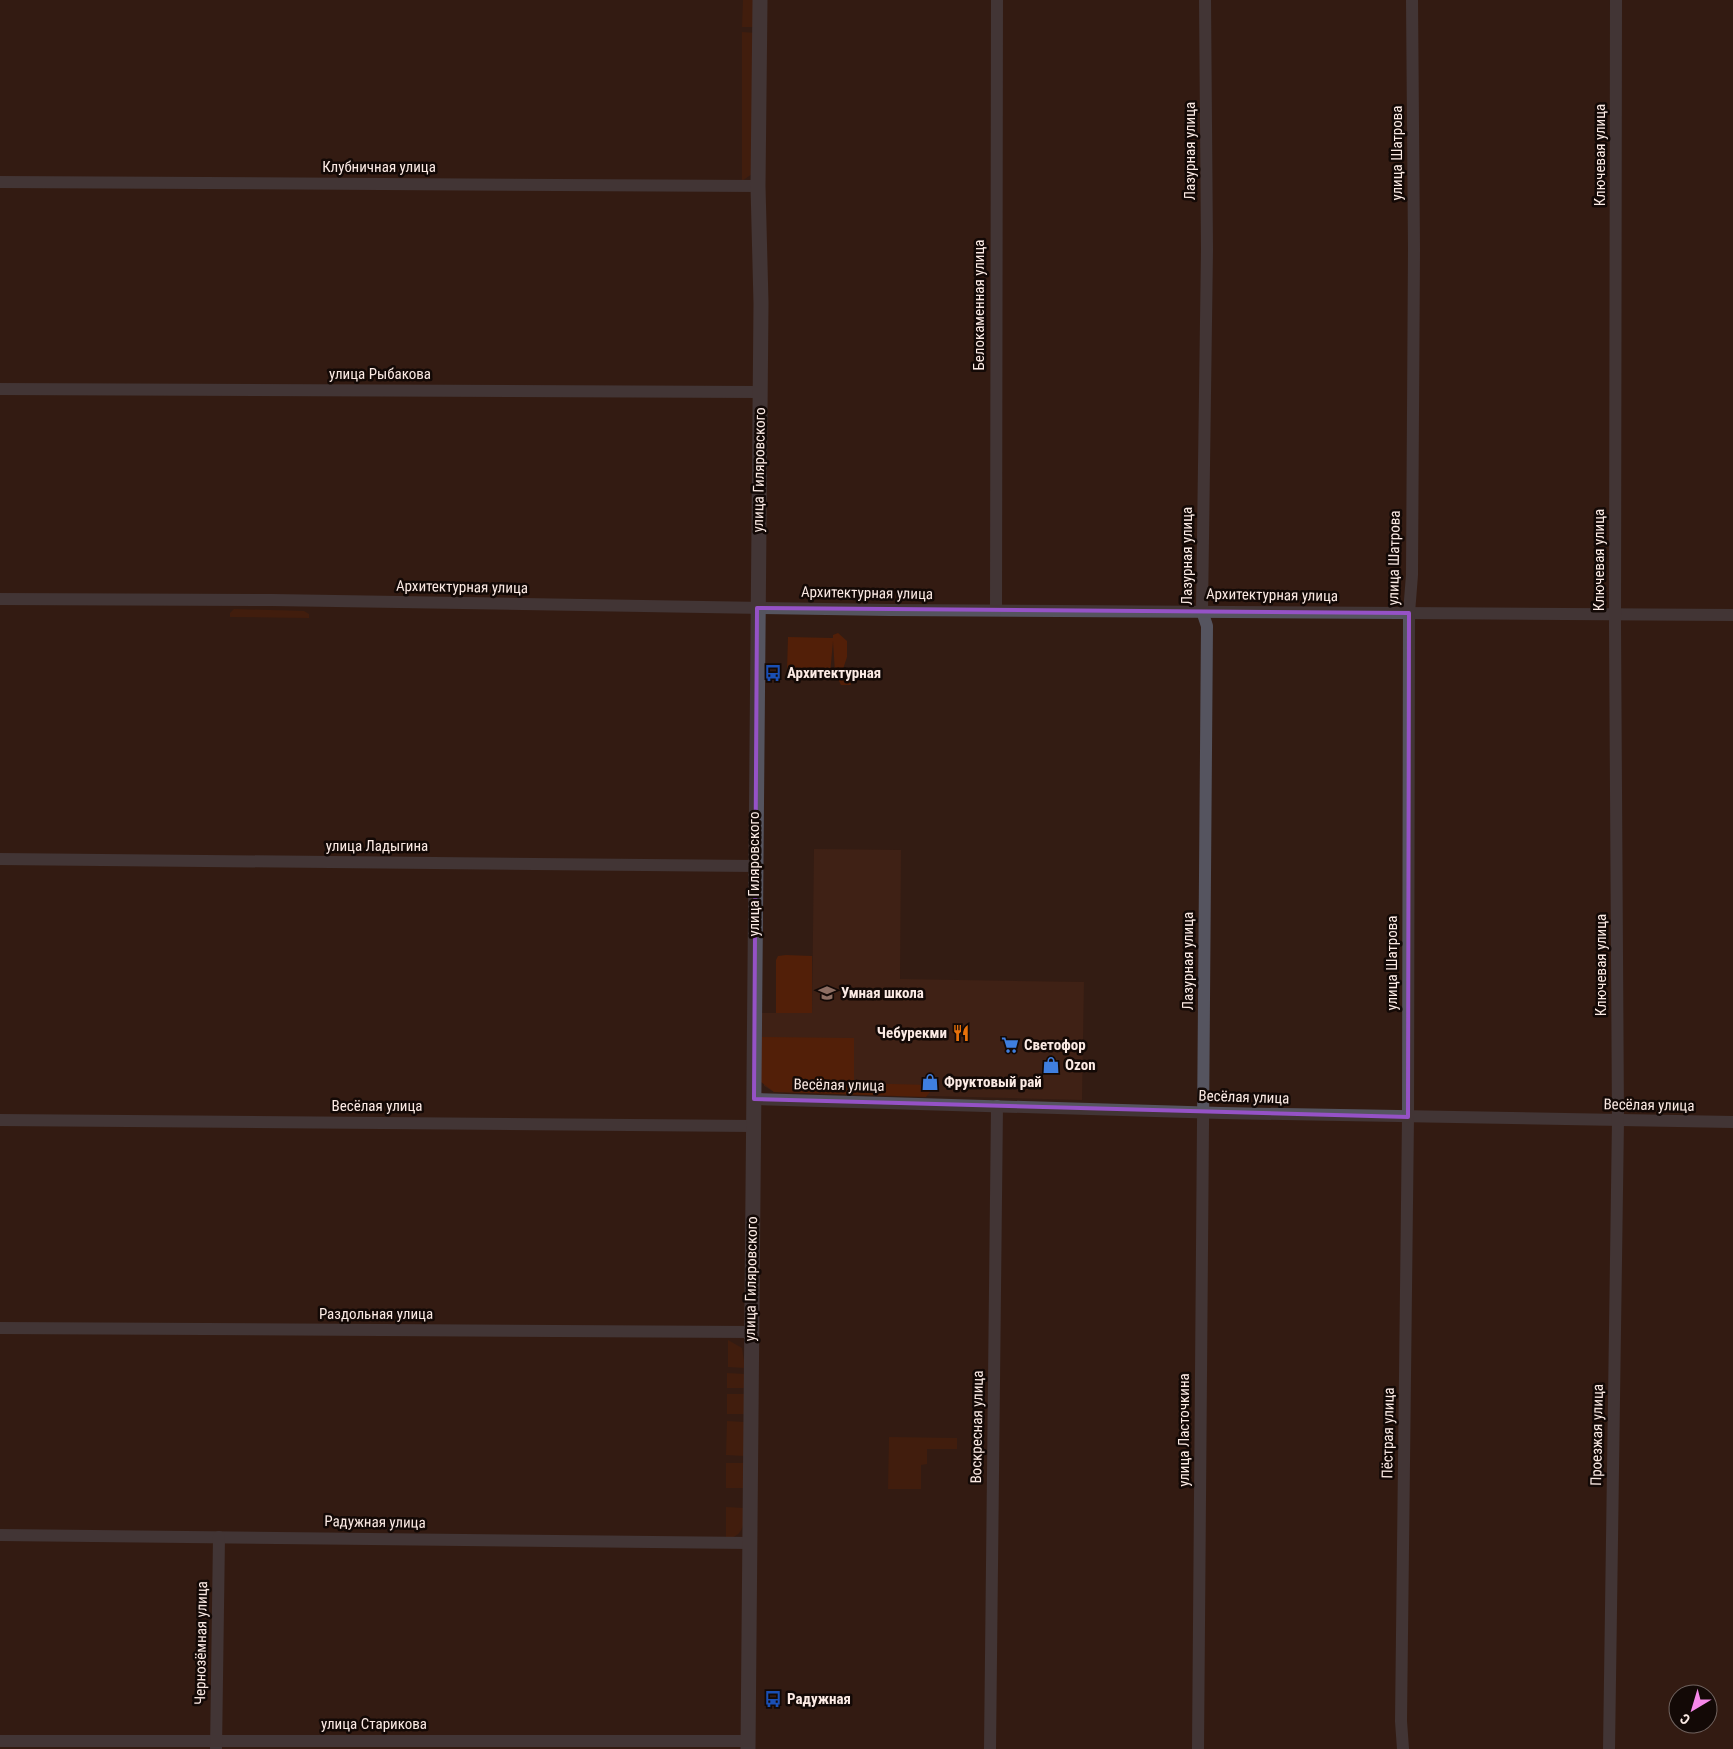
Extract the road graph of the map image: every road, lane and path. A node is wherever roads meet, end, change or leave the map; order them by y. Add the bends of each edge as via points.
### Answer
1 (760, 0) edge
2 (997, 0) edge
3 (1205, 0) edge
4 (1412, 0) edge
5 (1616, 0) edge
6 (0, 182) edge
7 (758, 186) junction
8 (0, 389) edge
9 (760, 392) junction
10 (0, 599) edge
11 (757, 608) junction
12 (996, 610) junction
13 (1202, 611) junction
14 (1409, 612) junction
15 (1615, 612) junction
16 (1733, 614) edge
17 (0, 859) edge
18 (754, 866) junction
19 (754, 1098) junction
20 (997, 1106) junction
21 (1203, 1112) junction
22 (1408, 1117) junction
23 (0, 1120) edge
24 (1618, 1120) junction
25 (1733, 1122) edge
26 (753, 1126) junction
27 (0, 1328) edge
28 (751, 1332) junction
29 (0, 1535) edge
30 (219, 1537) junction
31 (750, 1543) junction
32 (0, 1741) edge
33 (216, 1745) edge
34 (623, 1745) edge
35 (748, 1745) edge
36 (990, 1749) edge
37 (1198, 1749) edge
38 (1403, 1749) edge
39 (1609, 1749) edge

1 - 7 street, улица Гиляровского
2 - 12 street, Белокаменная улица
3 - 13 street, Лазурная улица via 1207,249
4 - 14 street, улица Шатрова via 1414,249
5 - 15 street, Ключевая улица
6 - 7 street, Клубничная улица
7 - 9 street, улица Гиляровского
8 - 9 street, улица Рыбакова
9 - 11 street, улица Гиляровского
10 - 11 street, Архитектурная улица
11 - 12 street, Архитектурная улица
11 - 18 street, улица Гиляровского
12 - 13 street, Архитектурная улица
13 - 14 street, Архитектурная улица
13 - 21 street, Лазурная улица via 1206,626
14 - 15 street, Архитектурная улица
14 - 22 street, улица Шатрова
15 - 16 street, Архитектурная улица
15 - 24 street, Ключевая улица
17 - 18 street, улица Ладыгина
18 - 19 street, улица Гиляровского
19 - 20 street, Весёлая улица
19 - 26 street, улица Гиляровского
20 - 21 street, Весёлая улица
20 - 36 street, Воскресная улица
21 - 22 street, Весёлая улица
21 - 37 street, улица Ласточкина
22 - 24 street, Весёлая улица
22 - 38 street, Пёстрая улица
23 - 26 street, Весёлая улица
24 - 25 street, Весёлая улица
24 - 39 street, Проезжая улица
26 - 28 street, улица Гиляровского
27 - 28 street, Раздольная улица
28 - 31 street, улица Гиляровского
29 - 30 street, Радужная улица
30 - 31 street, Радужная улица
30 - 33 street, Чернозёмная улица
31 - 35 street, улица Гиляровского
32 - 33 street, улица Старикова
33 - 34 street, улица Старикова
34 - 35 street, улица Старикова

